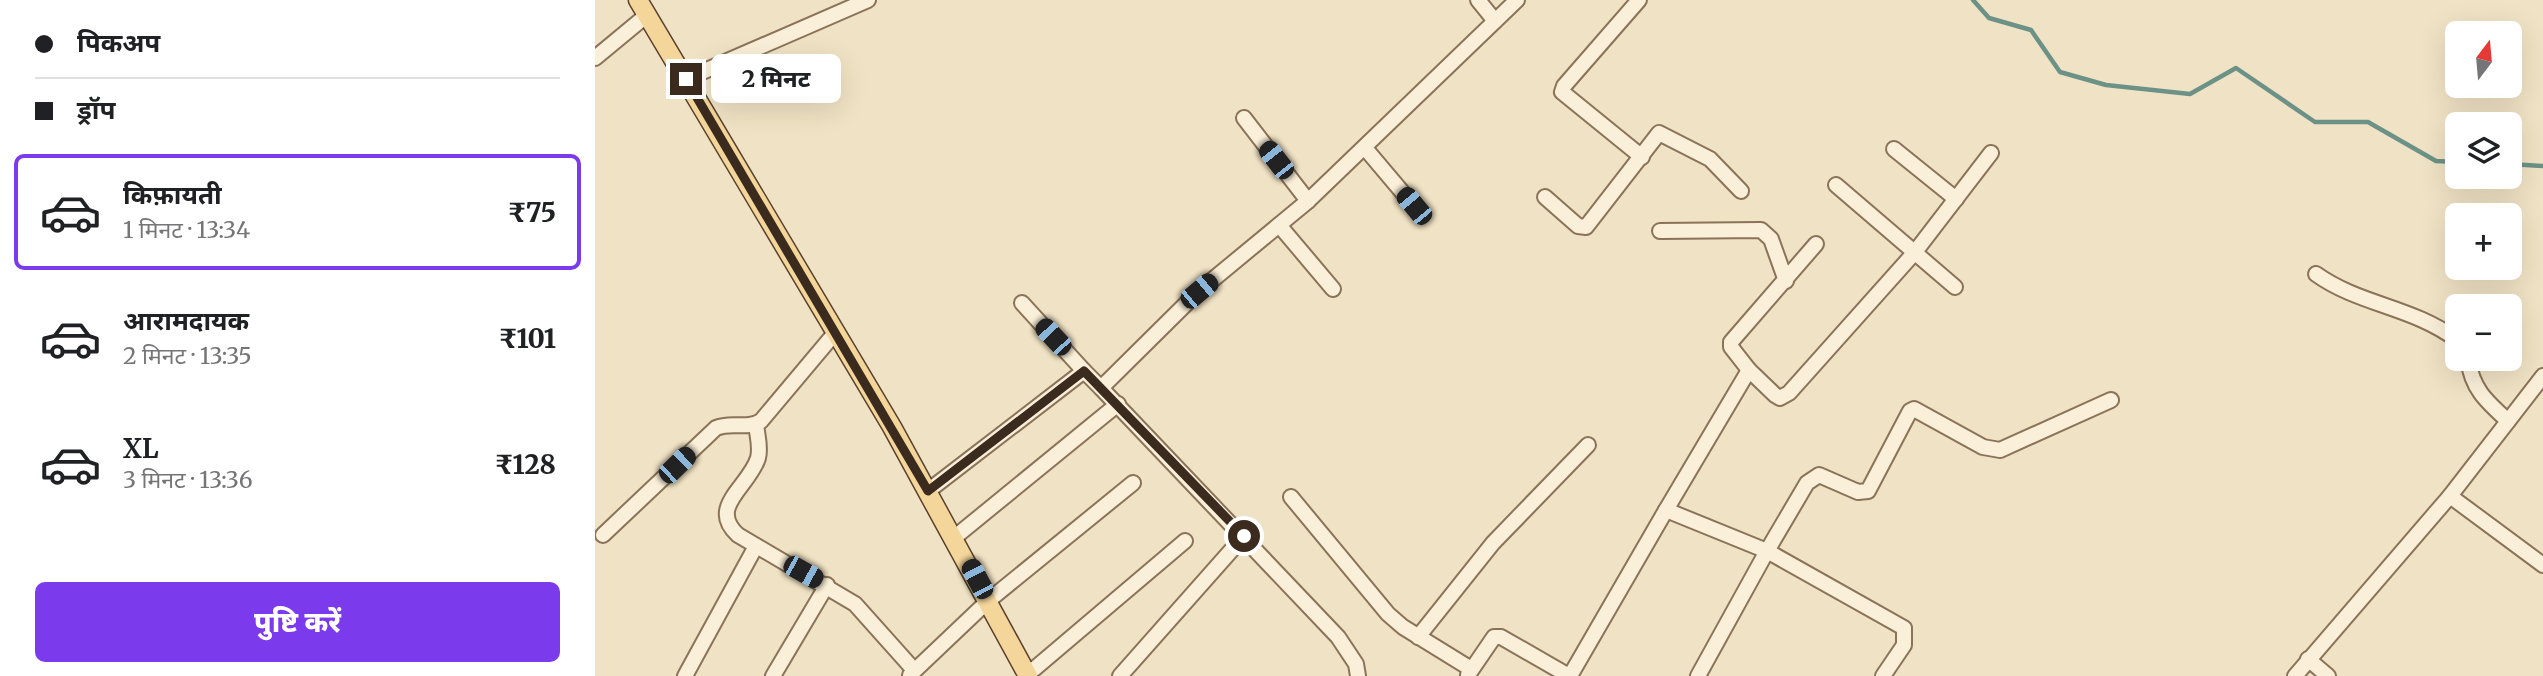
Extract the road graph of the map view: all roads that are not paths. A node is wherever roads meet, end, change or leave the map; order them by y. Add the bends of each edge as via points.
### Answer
1 (868, 0) edge
2 (1478, 0) edge
3 (1517, 0) edge
4 (1633, 2) edge
5 (642, 4) edge
6 (1495, 21) junction
7 (595, 58) edge
8 (686, 79) junction
9 (1244, 118) dead end
10 (1365, 148) junction
11 (1894, 149) dead end
12 (1991, 153) dead end
13 (1643, 157) junction
14 (1836, 185) dead end
15 (1741, 191) dead end
16 (1545, 197) dead end
17 (1956, 199) junction
18 (1308, 201) junction
19 (1414, 206) dead end
20 (1279, 225) junction
21 (1660, 231) dead end
22 (1817, 244) dead end
23 (1915, 252) junction
24 (2316, 274) dead end
25 (1786, 281) junction
26 (1955, 288) dead end
27 (1333, 289) dead end
28 (1022, 303) dead end
29 (835, 333) junction
30 (2445, 333) edge
31 (1749, 370) junction
32 (1084, 371) junction
33 (2470, 371) edge
34 (2543, 376) edge
35 (1101, 388) junction
36 (2111, 400) dead end
37 (1118, 404) junction
38 (2508, 421) junction
39 (756, 424) junction
40 (1588, 445) dead end
41 (1133, 483) dead end
42 (928, 491) junction
43 (2450, 496) junction
44 (1291, 497) dead end
45 (1666, 510) junction
46 (603, 535) dead end
47 (1244, 536) junction
48 (955, 537) junction
49 (1185, 541) dead end
50 (756, 546) junction
51 (1767, 551) junction
52 (2543, 565) edge
53 (827, 585) junction
54 (988, 601) junction
55 (1417, 637) junction
56 (2308, 659) junction
57 (912, 673) edge
58 (1469, 673) edge
59 (1028, 675) edge
60 (685, 676) edge
61 (773, 676) edge
62 (1120, 676) edge
63 (1358, 676) edge
64 (1570, 676) edge
65 (1698, 676) edge
66 (1883, 676) edge
67 (2295, 676) edge
68 (2327, 676) edge

1 - 8 street
2 - 6 street
3 - 6 street
4 - 13 street via 1562,92
5 - 7 street
5 - 8 main road
6 - 10 street
8 - 29 main road
9 - 18 street
10 - 18 street
10 - 19 street
11 - 17 street
12 - 17 street
13 - 15 street via 1655,136 1664,134 1710,159
13 - 16 street via 1586,227 1577,226
14 - 23 street
17 - 23 street
18 - 20 street
20 - 27 street
20 - 35 street via 1199,291
21 - 25 street via 1761,230 1771,239
22 - 25 street
23 - 26 street
23 - 31 street via 1785,396 1775,395
24 - 30 street via 2342,292 2417,316
25 - 31 street via 1731,342
28 - 32 street
29 - 39 street
29 - 42 main road
31 - 45 street
32 - 35 street
32 - 42 street
33 - 38 street via 2478,392
34 - 38 street
35 - 37 street
36 - 51 street via 2000,450 1983,447 1914,408 1868,491 1857,492 1827,477 1813,477
37 - 47 street
37 - 48 street
38 - 43 street
39 - 46 street via 716,428
39 - 50 street via 759,455 724,518 737,535
40 - 55 street via 1493,543
41 - 54 street
42 - 48 main road
43 - 52 street
43 - 56 street
44 - 55 street via 1374,599
45 - 51 street
45 - 64 street
47 - 62 street
47 - 63 street via 1338,637 1356,664
48 - 54 main road
49 - 59 street
50 - 53 street
50 - 60 street
51 - 65 street
51 - 66 street via 1904,628 1904,645
53 - 57 street via 855,604
53 - 61 street
54 - 57 street
54 - 59 main road
55 - 58 street
56 - 67 street
56 - 68 street
58 - 64 street via 1494,637 1501,637

